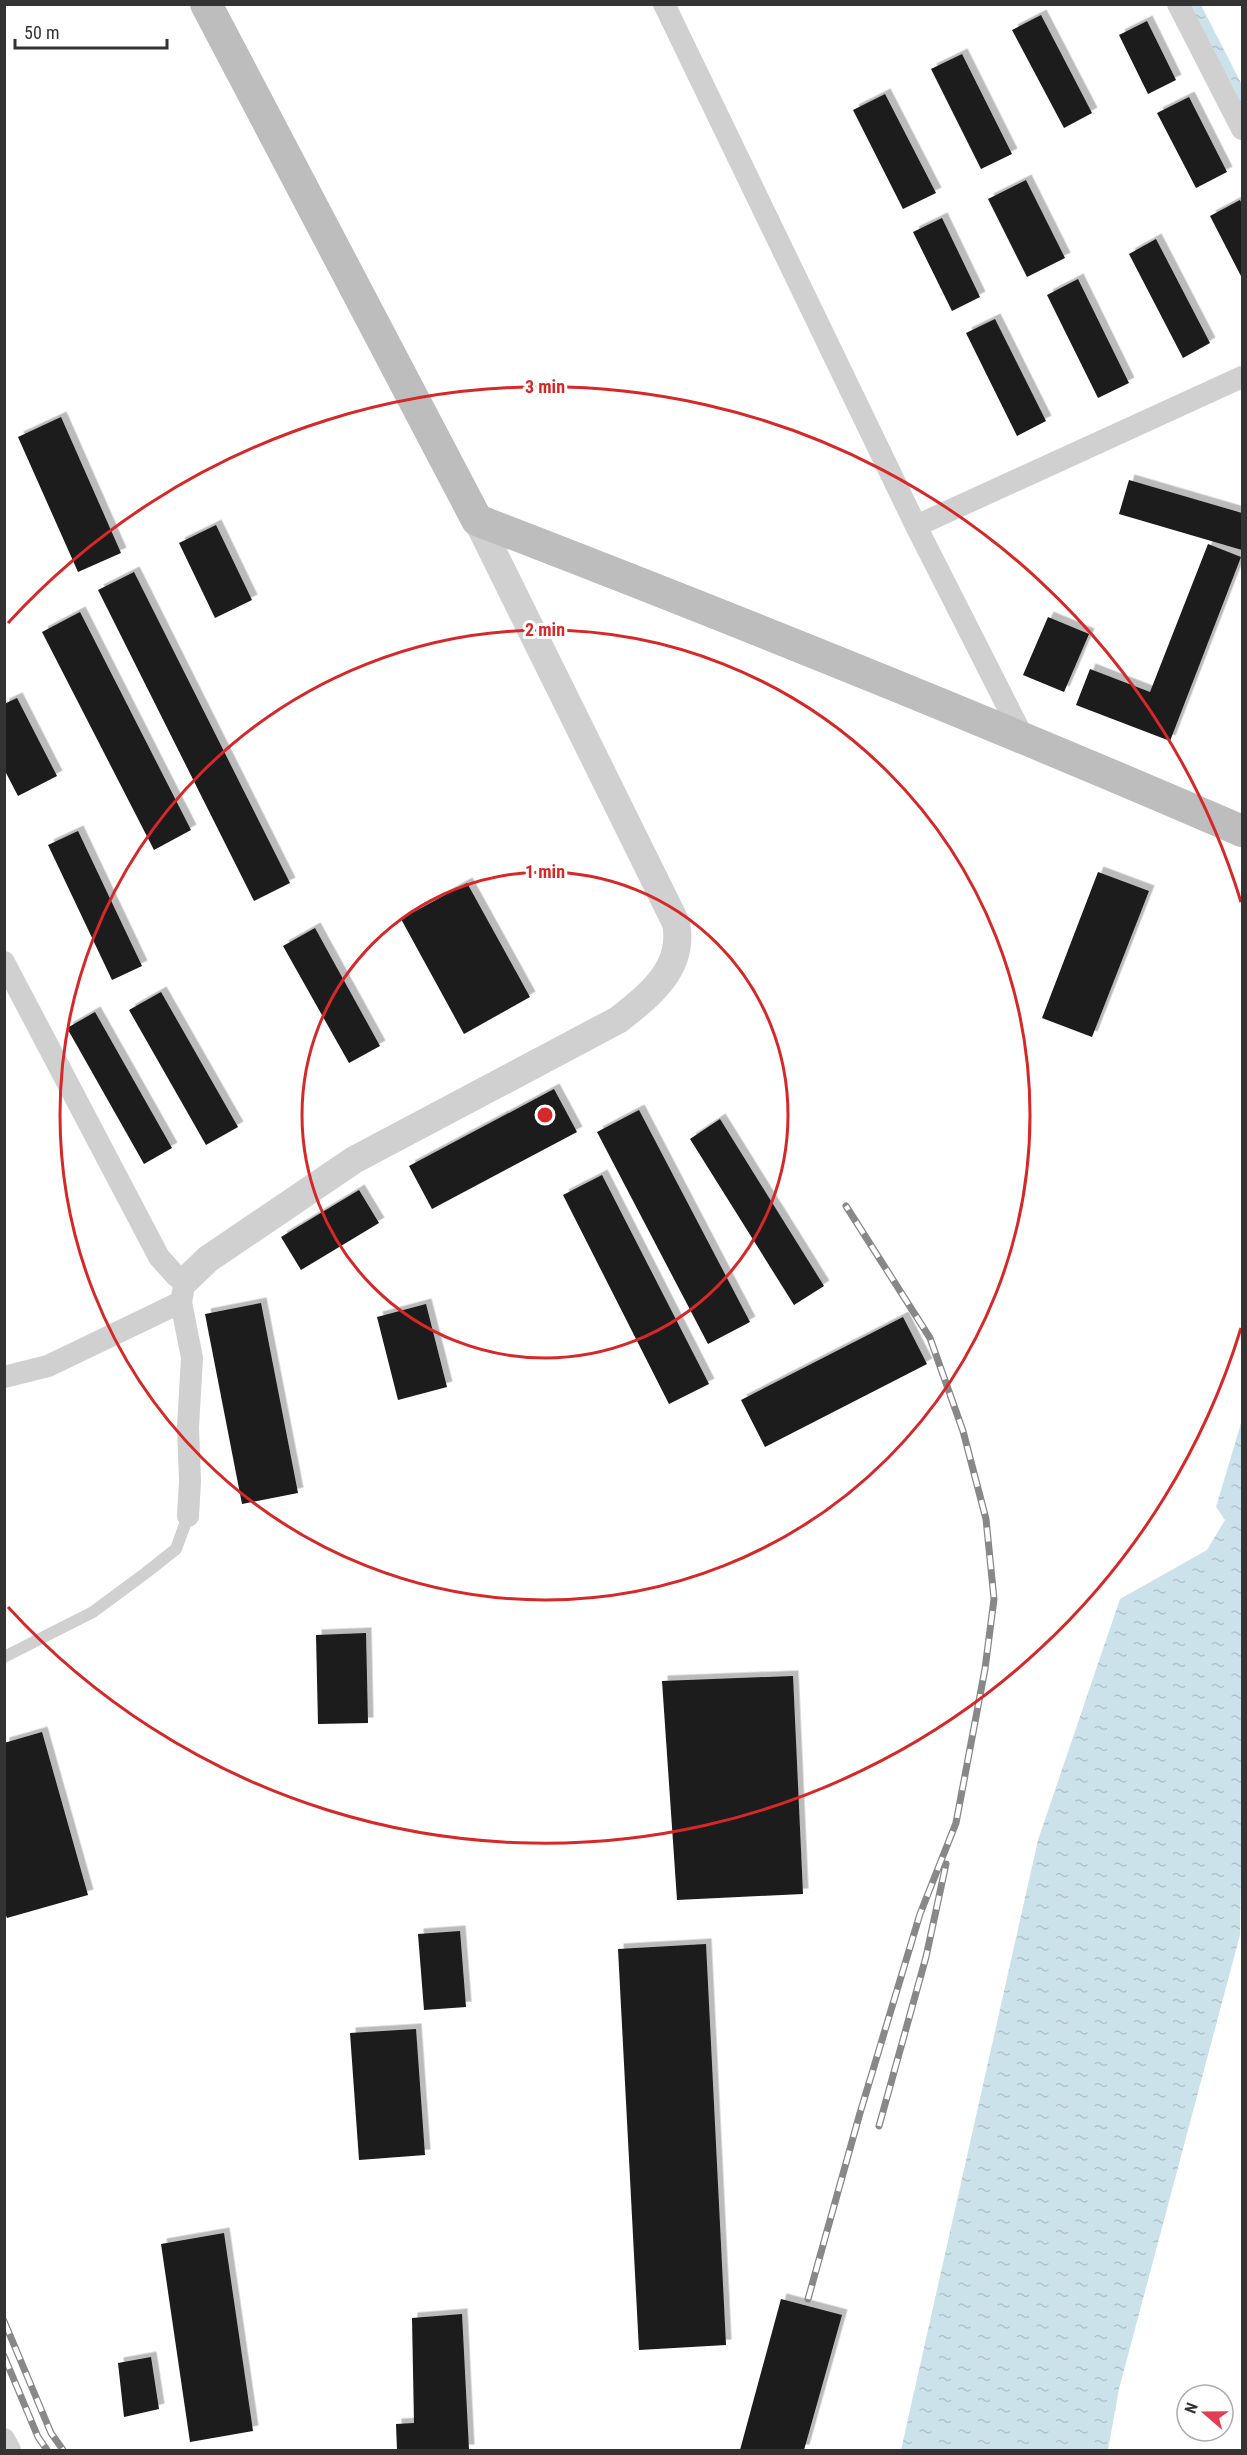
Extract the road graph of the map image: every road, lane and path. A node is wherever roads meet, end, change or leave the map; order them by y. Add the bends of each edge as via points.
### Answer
1 (206, 4) edge
2 (664, 4) edge
3 (1178, 4) edge
4 (1242, 129) edge
5 (1242, 377) edge
6 (477, 520) junction
7 (916, 526) junction
8 (1023, 737) junction
9 (1242, 831) edge
10 (4, 962) edge
11 (183, 1291) junction
12 (4, 1377) edge
13 (188, 1516) joint
14 (4, 1657) edge
15 (4, 2439) edge
16 (10, 2451) edge

1 - 6 main road
2 - 7 street
3 - 4 street
5 - 7 street
6 - 8 main road
6 - 11 street via 676,923 679,939 674,960 654,992 618,1020 354,1160 208,1258
7 - 8 street
8 - 9 main road
10 - 11 street via 159,1257
11 - 12 street via 48,1366
11 - 13 street via 192,1358
13 - 14 lane via 176,1549 147,1572 93,1612
15 - 16 street

